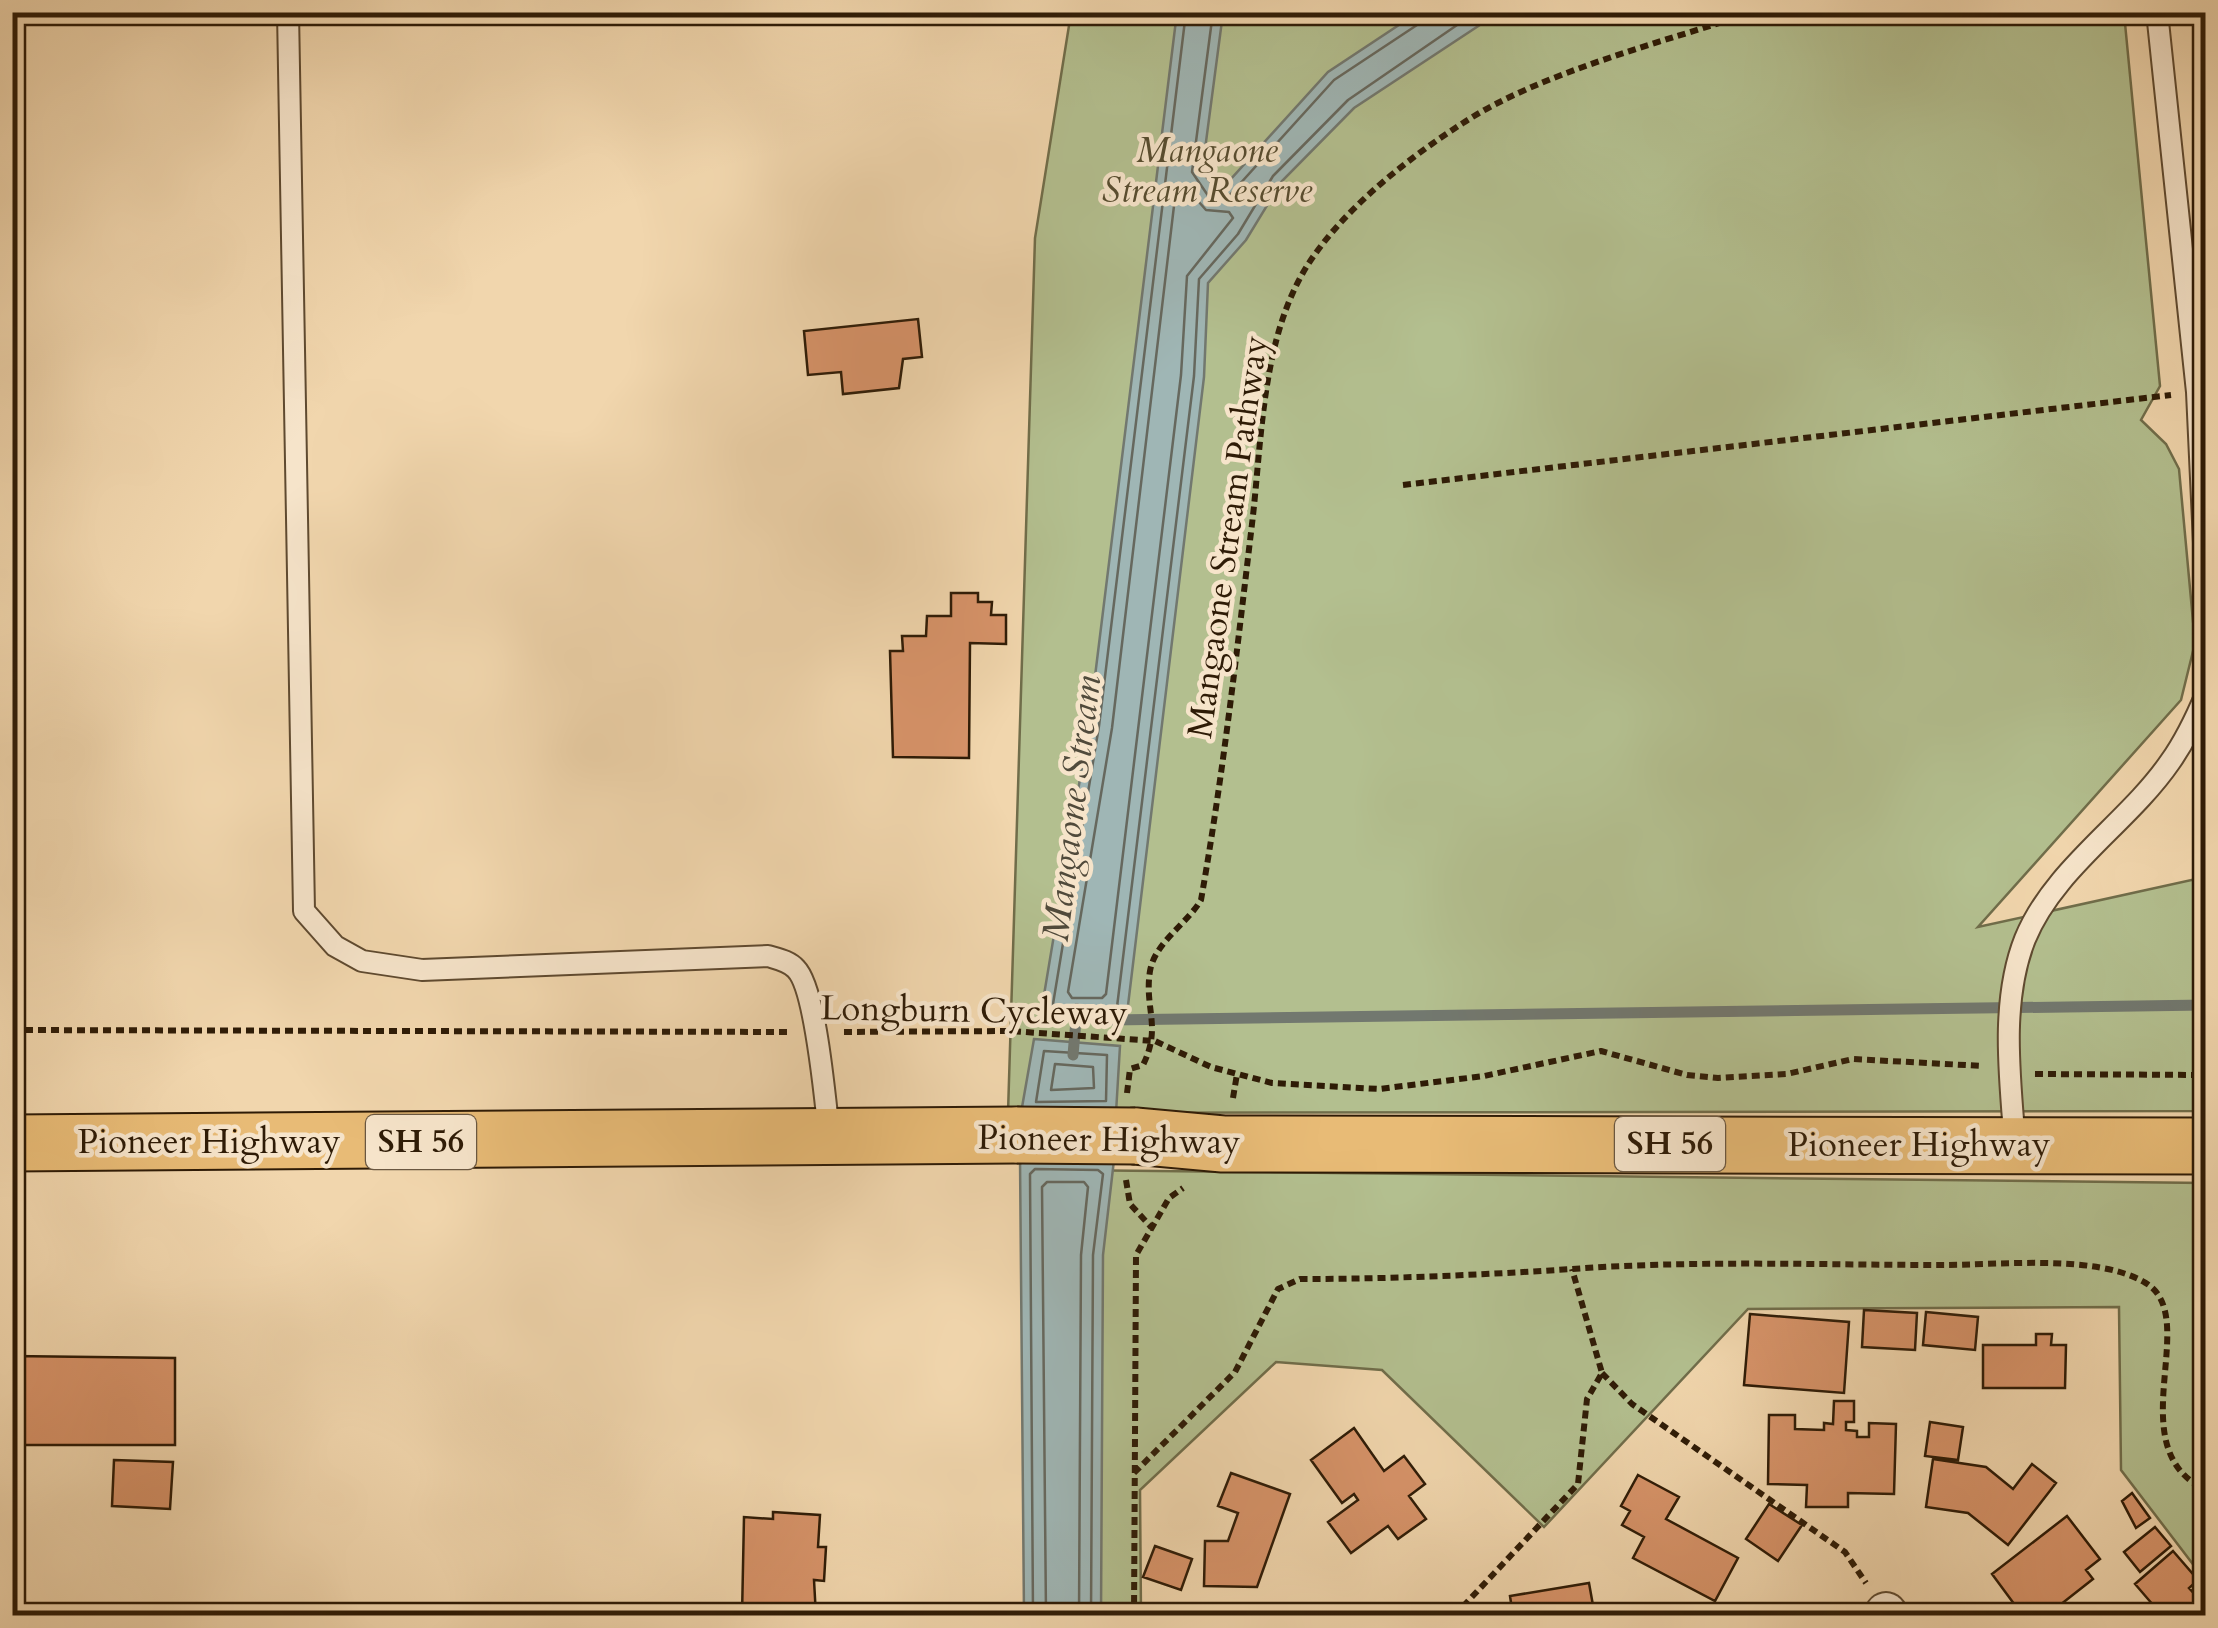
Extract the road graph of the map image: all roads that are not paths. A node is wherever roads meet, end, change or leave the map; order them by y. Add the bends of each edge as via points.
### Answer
1 (288, 12) edge
2 (2157, 12) edge
3 (2206, 586) edge
4 (2206, 694) edge
5 (830, 1140) junction
6 (12, 1143) edge
7 (2015, 1145) junction
8 (2206, 1146) edge

1 - 5 lane via 304,911 336,946 362,961 422,970 768,956 794,966 814,1032
2 - 3 lane via 2197,392
4 - 7 lane via 2170,764 2061,884 2025,939 2011,1006
5 - 6 main road, Pioneer Highway / SH 56
5 - 7 main road, Pioneer Highway / SH 56, bridge via 1017,1135 1243,1144
7 - 8 main road, Pioneer Highway / SH 56

